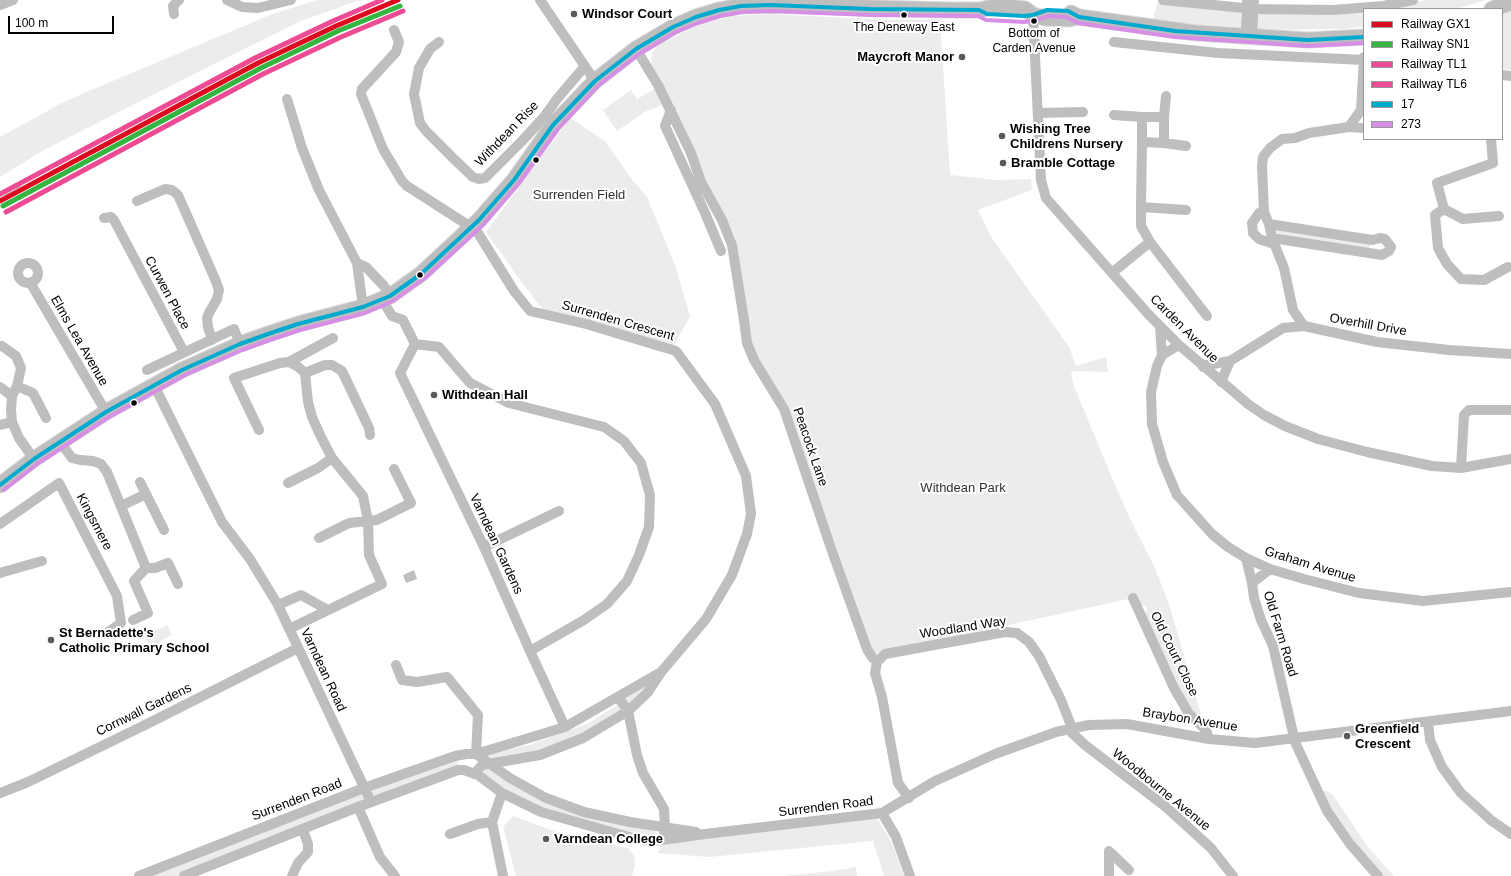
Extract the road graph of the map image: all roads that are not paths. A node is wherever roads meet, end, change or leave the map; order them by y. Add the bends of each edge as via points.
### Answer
1 (13, 0) edge
2 (179, 0) edge
3 (227, 0) edge
4 (291, 0) edge
5 (540, 0) edge
6 (1164, 0) edge
7 (1413, 0) edge
8 (1511, 3) edge
9 (985, 4) edge
10 (1251, 4) edge
11 (0, 5) edge
12 (1495, 8) edge
13 (174, 14) dead end
14 (1033, 15) junction
15 (394, 30) dead end
16 (1197, 32) junction
17 (1249, 36) junction
18 (1362, 40) edge
19 (439, 42) dead end
20 (1114, 42) dead end
21 (636, 50) junction
22 (1194, 50) junction
23 (1363, 60) edge
24 (585, 66) junction
25 (595, 81) junction
26 (1166, 96) dead end
27 (287, 100) dead end
28 (671, 110) junction
29 (1363, 111) edge
30 (1083, 112) dead end
31 (1038, 113) junction
32 (1114, 115) dead end
33 (1142, 117) junction
34 (1164, 117) junction
35 (1349, 127) junction
36 (1363, 128) edge
37 (1491, 140) edge
38 (1142, 142) junction
39 (1164, 143) junction
40 (1186, 146) dead end
41 (137, 201) dead end
42 (1141, 207) junction
43 (1444, 209) junction
44 (1186, 210) dead end
45 (1264, 212) junction
46 (1499, 216) dead end
47 (104, 218) dead end
48 (1269, 224) junction
49 (471, 227) junction
50 (1300, 229) junction
51 (1372, 240) junction
52 (1273, 241) junction
53 (1298, 241) junction
54 (1150, 242) junction
55 (721, 251) dead end
56 (1371, 253) junction
57 (357, 263) junction
58 (1508, 267) dead end
59 (1113, 272) junction
60 (30, 284) dead end
61 (386, 298) junction
62 (363, 307) junction
63 (1293, 310) junction
64 (1207, 316) dead end
65 (1304, 326) junction
66 (1160, 327) junction
67 (1283, 328) junction
68 (333, 338) dead end
69 (212, 340) junction
70 (240, 344) junction
71 (415, 344) junction
72 (1179, 345) junction
73 (0, 346) edge
74 (184, 352) junction
75 (1511, 354) edge
76 (1162, 355) junction
77 (1230, 361) junction
78 (289, 362) junction
79 (1203, 367) junction
80 (147, 370) dead end
81 (305, 373) junction
82 (1221, 382) junction
83 (154, 385) junction
84 (0, 386) edge
85 (17, 386) junction
86 (12, 396) junction
87 (1511, 410) edge
88 (106, 412) junction
89 (46, 418) dead end
90 (12, 422) junction
91 (0, 425) edge
92 (259, 430) dead end
93 (370, 435) dead end
94 (60, 442) junction
95 (332, 458) junction
96 (34, 459) junction
97 (1511, 459) edge
98 (1461, 468) junction
99 (394, 469) dead end
100 (140, 482) dead end
101 (288, 483) dead end
102 (0, 486) edge
103 (146, 494) junction
104 (121, 506) junction
105 (558, 511) dead end
106 (368, 521) junction
107 (0, 524) edge
108 (164, 530) dead end
109 (319, 538) dead end
110 (484, 546) junction
111 (1246, 558) junction
112 (42, 561) dead end
113 (146, 568) junction
114 (1270, 569) junction
115 (0, 572) edge
116 (1252, 583) junction
117 (178, 584) dead end
118 (1511, 592) edge
119 (1133, 598) dead end
120 (278, 605) junction
121 (328, 610) junction
122 (133, 620) dead end
123 (289, 629) junction
124 (106, 634) dead end
125 (298, 648) junction
126 (530, 651) junction
127 (877, 662) junction
128 (396, 665) dead end
129 (662, 672) junction
130 (618, 696) junction
131 (628, 711) junction
132 (1511, 712) edge
133 (1428, 722) junction
134 (1089, 725) junction
135 (565, 727) junction
136 (1071, 729) junction
137 (1209, 739) junction
138 (1294, 739) junction
139 (1085, 745) junction
140 (471, 754) junction
141 (491, 765) junction
142 (464, 770) junction
143 (474, 774) junction
144 (364, 788) junction
145 (502, 793) junction
146 (0, 794) edge
147 (909, 798) junction
148 (371, 802) junction
149 (358, 807) junction
150 (882, 813) junction
151 (492, 822) junction
152 (665, 828) junction
153 (303, 830) junction
154 (450, 834) dead end
155 (705, 834) junction
156 (1511, 834) edge
157 (662, 840) junction
158 (221, 844) junction
159 (227, 858) junction
160 (1129, 874) edge
161 (139, 876) edge
162 (184, 876) edge
163 (292, 876) edge
164 (395, 876) edge
165 (503, 876) edge
166 (910, 876) edge
167 (1109, 876) edge
168 (1233, 876) edge
169 (1378, 876) edge

1 - 11 street
2 - 13 street via 173,6
3 - 4 street via 242,7 258,8
5 - 24 street
6 - 10 street
7 - 10 street via 1383,6 1333,10
8 - 12 highway
9 - 14 highway via 987,14
9 - 21 highway via 902,10 741,6 696,17 673,27
10 - 17 street
14 - 16 highway via 1045,18 1079,17
14 - 31 street, Carden Avenue
15 - 49 street, Surrenden Crescent via 399,42 396,52 362,89 361,97 383,149 402,181
16 - 17 highway
16 - 22 street
17 - 18 highway
19 - 24 street, Withdean Rise via 430,49 419,68 414,94 420,123 453,158 479,179 485,178 522,141
20 - 22 street
21 - 25 highway
21 - 28 street, Peacock Lane
22 - 23 street
24 - 25 street
25 - 49 highway via 553,125 514,180
26 - 34 street
27 - 57 street via 319,190
28 - 55 street via 665,126
28 - 127 street, Peacock Lane via 701,182 722,220 732,245 747,344 784,409 867,648
29 - 35 street
30 - 31 street
31 - 59 street, Carden Avenue via 1041,180 1046,198
32 - 33 street
33 - 34 street
33 - 38 street
34 - 39 street
35 - 36 street
35 - 45 street via 1309,133 1293,132 1270,148 1263,158 1262,167
37 - 43 street via 1493,163 1437,183
38 - 39 street
38 - 42 street
39 - 40 street
41 - 69 street via 164,189 172,190 178,196 219,290 207,318
42 - 44 street
42 - 54 street via 1141,226
43 - 46 street via 1463,219
43 - 58 street via 1436,215 1438,248 1447,264 1461,280 1484,280
45 - 48 street
45 - 52 street via 1259,213 1252,223 1253,233 1259,239
47 - 74 street, Curwen Place via 111,217 114,220
48 - 50 street
48 - 52 street
49 - 61 highway via 421,274
49 - 129 street, Surrenden Crescent via 478,233 514,291 530,311 586,324 676,351 715,404 722,419 746,476 752,514 732,575 706,619
50 - 51 street
50 - 53 street
51 - 56 street
51 - 56 street via 1386,239 1391,247 1382,255
52 - 53 street
52 - 63 street via 1284,268
53 - 56 street
54 - 59 street
54 - 64 street
57 - 61 street via 366,267 384,286
57 - 62 street
59 - 66 street, Carden Avenue
60 - 88 street, Elms Lea Avenue
61 - 62 highway
61 - 71 street via 392,316 403,320
62 - 70 highway via 298,324
63 - 65 street
63 - 67 street
65 - 67 street, Overhill Drive
65 - 75 street, Overhill Drive via 1376,342
66 - 72 street, Carden Avenue
66 - 76 street, Graham Avenue
67 - 77 street, Overhill Drive
68 - 78 street
69 - 70 street via 234,329
69 - 74 street
70 - 83 highway
71 - 110 street, Varndean Gardens via 400,373
71 - 126 street via 439,347 470,383 509,403 604,427 624,441 641,463 650,495 649,527 627,581 607,604
72 - 76 street
72 - 79 street, Carden Avenue
73 - 85 street via 16,356 21,368
74 - 80 street
76 - 111 street, Graham Avenue via 1151,392 1152,424 1163,462 1177,495 1212,534
77 - 79 street, Overhill Drive
77 - 82 street
78 - 81 street
78 - 92 street via 234,378
79 - 82 street, Carden Avenue
81 - 93 street via 325,365 332,365 342,371
81 - 95 street via 312,417
82 - 98 street, Carden Avenue via 1264,415 1318,439 1432,466
83 - 88 highway
83 - 120 street, Varndean Road via 222,522 250,559
84 - 86 street
85 - 86 street
85 - 89 street via 33,393
86 - 90 street
87 - 98 street via 1469,410 1464,415
88 - 94 highway
90 - 91 street
90 - 96 street via 19,438
94 - 96 highway
94 - 104 street via 72,458 101,464
95 - 101 street
95 - 106 street via 363,496
96 - 102 highway
97 - 98 street, Carden Avenue
99 - 106 street via 411,503 377,520
100 - 103 street
103 - 104 street
103 - 108 street
104 - 113 street
105 - 110 street
106 - 109 street via 349,524
106 - 121 street via 369,555 382,584
107 - 124 street, Kingsmere via 59,483 118,596 121,623
110 - 126 street, Varndean Gardens
111 - 114 street, Graham Avenue
111 - 116 street, Old Farm Road
112 - 115 street
113 - 117 street via 155,568 168,562
113 - 122 street via 134,581 148,613
114 - 116 street, Old Farm Road
114 - 118 street, Graham Avenue via 1359,593 1423,601
116 - 138 street, Old Farm Road via 1261,620 1273,646
119 - 137 street, Old Court Close via 1174,688 1189,714 1206,730
120 - 121 street via 301,595
120 - 123 street, Varndean Road
121 - 123 street
123 - 125 street, Varndean Road
125 - 144 street, Varndean Road
125 - 146 street, Cornwall Gardens
126 - 135 street, Varndean Gardens
127 - 136 street, Woodland Way via 885,654 1005,632 1017,634 1029,642 1038,656 1061,700
127 - 147 street via 875,673 898,783
128 - 140 street via 402,680 417,682 448,677 478,715
129 - 130 street, Surrenden Crescent
129 - 131 street, Surrenden Crescent via 648,692
130 - 131 street
130 - 135 street, Surrenden Crescent
131 - 141 street, Surrenden Crescent via 583,738 540,755
131 - 152 street via 636,755 642,773 664,809
132 - 133 street, Braybon Avenue
133 - 138 street, Braybon Avenue
133 - 156 street via 1430,740 1442,767 1461,793
134 - 136 street, Braybon Avenue
134 - 137 street, Braybon Avenue via 1128,724
134 - 139 street
135 - 140 street, Surrenden Crescent
136 - 139 street, Woodbourne Avenue
136 - 147 street, Braybon Avenue via 1036,738 995,754 935,781
137 - 138 street, Braybon Avenue via 1255,743
138 - 169 street via 1327,811 1350,844
139 - 168 street, Woodbourne Avenue via 1166,807 1211,848
140 - 141 street, Surrenden Road
140 - 142 street
140 - 144 street, Surrenden Road via 455,756
141 - 143 street via 482,765
141 - 152 street, Surrenden Road via 546,798 584,812
142 - 143 street, Surrenden Road
142 - 148 street
143 - 145 street, Surrenden Road
144 - 148 street, Varndean Road
144 - 158 street, Surrenden Road
145 - 151 street
145 - 157 street, Surrenden Road via 540,812 636,839
147 - 150 street, Braybon Avenue
148 - 149 street
149 - 153 street
149 - 164 street via 380,857
150 - 155 street, Surrenden Road
150 - 166 street, Surrenden Road via 896,837
151 - 154 street
151 - 165 street
152 - 155 street, Surrenden Road
152 - 157 street
153 - 159 street
153 - 163 street via 308,852 298,863
155 - 157 street, Surrenden Road
158 - 159 street
158 - 161 street, Surrenden Road
159 - 162 street
160 - 167 street via 1109,851

